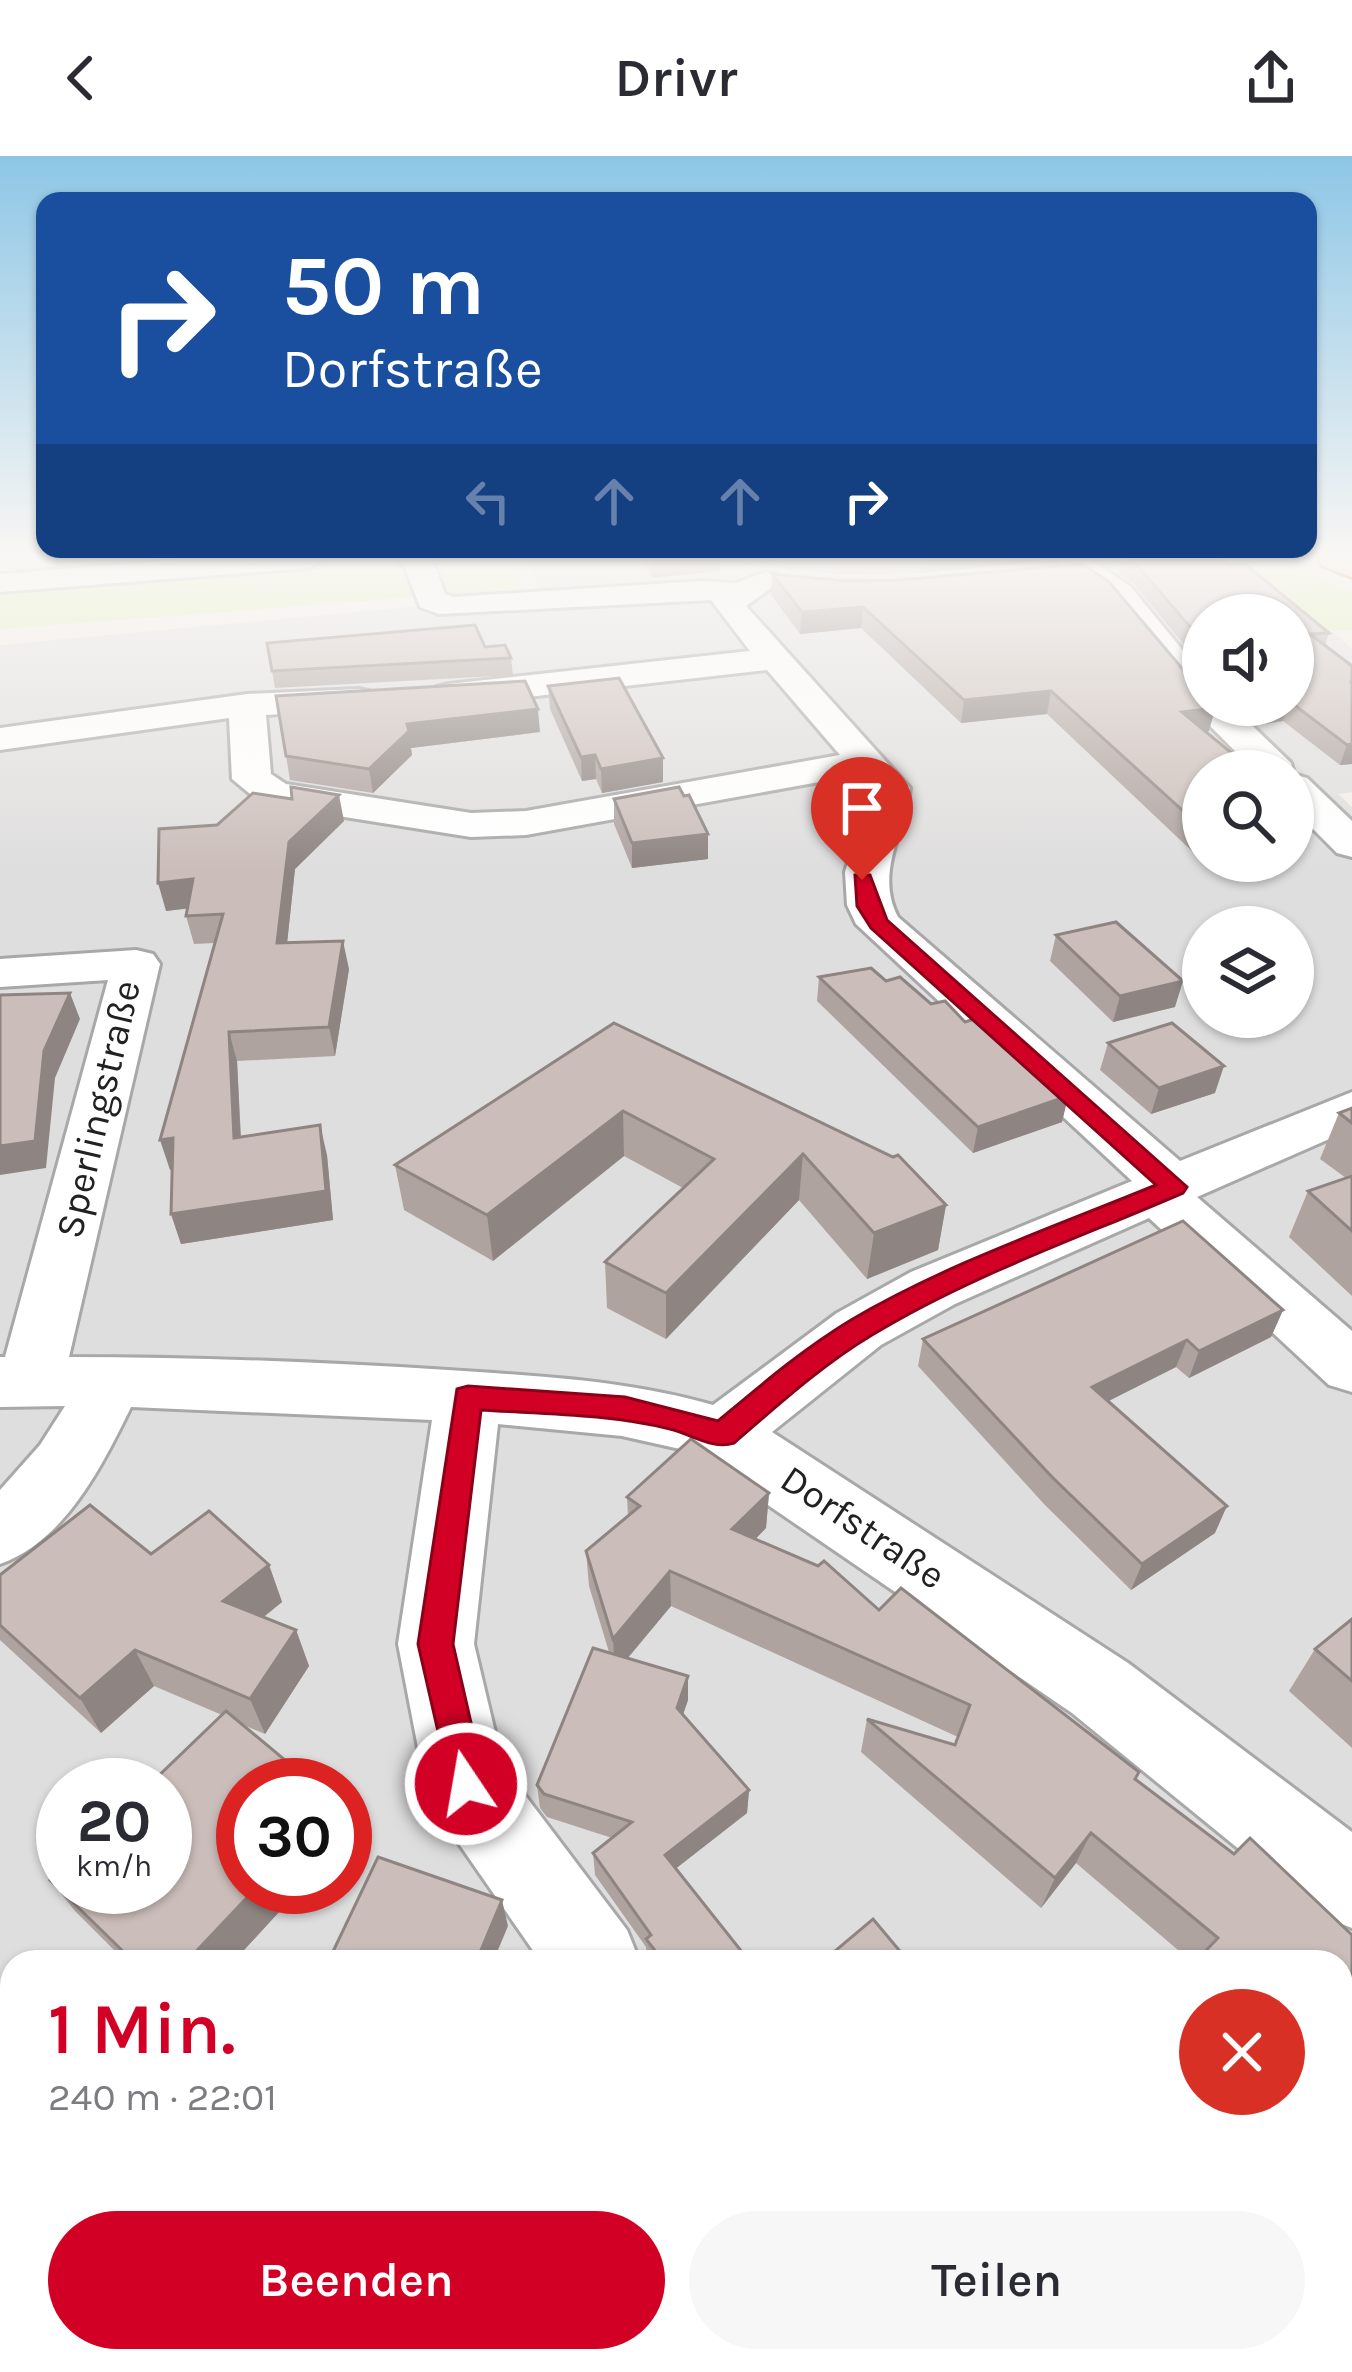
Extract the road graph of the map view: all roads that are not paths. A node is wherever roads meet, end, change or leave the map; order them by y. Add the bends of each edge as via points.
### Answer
1 (747, 662) edge
2 (779, 662) edge
3 (247, 705) junction
4 (1231, 726) edge
5 (0, 740) edge
6 (1256, 750) edge
7 (867, 763) junction
8 (1314, 807) edge
9 (1352, 844) edge
10 (0, 973) edge
11 (1352, 1109) edge
12 (1166, 1191) junction
13 (1352, 1369) edge
14 (110, 1381) junction
15 (16, 1382) edge
16 (468, 1397) junction
17 (723, 1435) junction
18 (0, 1534) edge
19 (1352, 1885) edge
20 (587, 1950) edge

1 - 3 street via 478,694
2 - 7 street
3 - 5 street
3 - 7 street via 252,779 275,794 471,825 526,823
4 - 6 street
7 - 12 street via 890,788 862,880 879,924
8 - 9 street
10 - 15 street, Sperlingstraße via 136,964
11 - 12 street
12 - 13 street
12 - 17 street via 933,1288 859,1329
14 - 15 street, Dorfstraße
14 - 16 street, Dorfstraße
14 - 18 street via 79,1448
16 - 17 street, Dorfstraße via 625,1409
16 - 20 street via 436,1644 466,1784
17 - 19 street, Dorfstraße via 1100,1688

